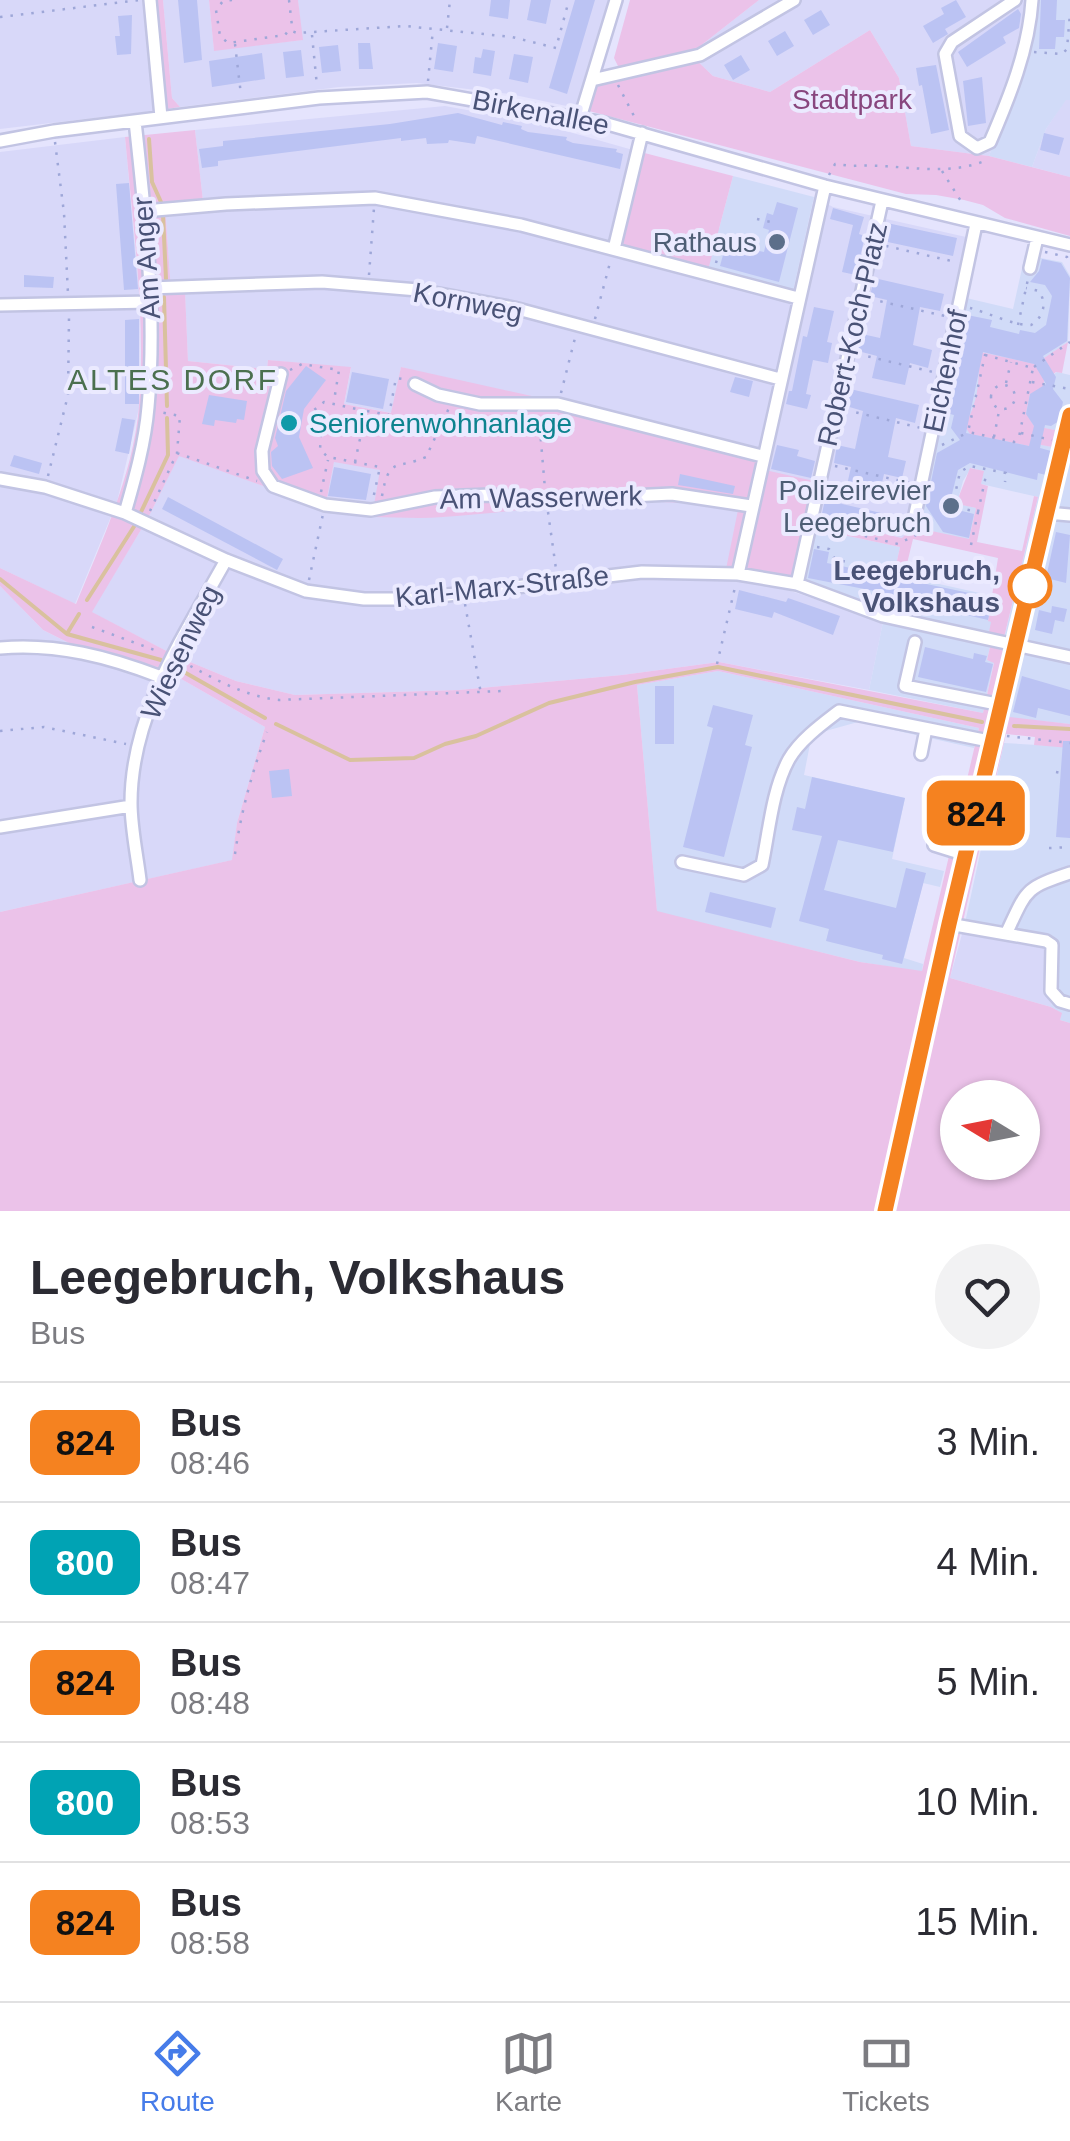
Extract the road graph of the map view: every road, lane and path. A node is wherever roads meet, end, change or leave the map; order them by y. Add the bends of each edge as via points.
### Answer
1 (142, 0) edge
2 (150, 0) edge
3 (232, 0) edge
4 (289, 0) edge
5 (450, 0) edge
6 (570, 0) edge
7 (616, 0) edge
8 (794, 0) edge
9 (1015, 0) edge
10 (1032, 0) edge
11 (1070, 13) edge
12 (0, 17) edge
13 (433, 28) junction
14 (447, 29) junction
15 (289, 30) junction
16 (311, 32) junction
17 (234, 42) junction
18 (1023, 49) junction
19 (613, 75) junction
20 (592, 80) junction
21 (427, 92) junction
22 (319, 98) junction
23 (242, 108) junction
24 (161, 118) junction
25 (580, 118) junction
26 (135, 121) junction
27 (642, 133) junction
28 (0, 141) edge
29 (982, 162) dead end
30 (941, 170) junction
31 (825, 186) junction
32 (375, 198) junction
33 (882, 200) junction
34 (144, 211) junction
35 (757, 219) dead end
36 (961, 220) junction
37 (771, 222) dead end
38 (976, 224) junction
39 (873, 243) junction
40 (1035, 244) junction
41 (1070, 246) edge
42 (751, 248) dead end
43 (614, 249) junction
44 (1070, 262) edge
45 (716, 263) dead end
46 (968, 264) junction
47 (1030, 268) joint
48 (368, 286) junction
49 (149, 288) junction
50 (1026, 288) junction
51 (860, 297) junction
52 (798, 298) junction
53 (150, 302) junction
54 (0, 305) edge
55 (958, 312) junction
56 (578, 326) junction
57 (1018, 326) junction
58 (592, 330) junction
59 (1070, 342) edge
60 (848, 352) junction
61 (1011, 360) junction
62 (1033, 368) junction
63 (281, 374) joint
64 (944, 375) junction
65 (780, 379) junction
66 (1030, 381) junction
67 (415, 384) joint
68 (1006, 385) junction
69 (1070, 390) edge
70 (457, 399) junction
71 (1015, 400) junction
72 (334, 402) junction
73 (538, 402) junction
74 (1026, 402) junction
75 (558, 404) junction
76 (836, 408) junction
77 (1000, 409) junction
78 (148, 410) junction
79 (366, 411) junction
80 (1070, 414) edge
81 (932, 430) junction
82 (968, 432) junction
83 (1020, 433) junction
84 (994, 438) junction
85 (1064, 443) junction
86 (177, 453) junction
87 (928, 453) junction
88 (762, 456) junction
89 (328, 457) junction
90 (355, 462) junction
91 (823, 463) junction
92 (987, 469) junction
93 (0, 479) edge
94 (1004, 482) dead end
95 (273, 486) junction
96 (921, 486) junction
97 (546, 500) junction
98 (322, 504) junction
99 (752, 506) junction
100 (376, 509) junction
101 (978, 512) junction
102 (125, 513) junction
103 (1047, 513) junction
104 (1070, 514) edge
105 (914, 518) dead end
106 (828, 519) dead end
107 (145, 522) junction
108 (810, 523) junction
109 (853, 525) dead end
110 (826, 527) junction
111 (878, 530) dead end
112 (851, 533) junction
113 (918, 534) dead end
114 (876, 538) junction
115 (805, 545) junction
116 (971, 545) dead end
117 (226, 560) junction
118 (884, 572) dead end
119 (738, 574) junction
120 (558, 580) junction
121 (797, 584) junction
122 (306, 591) junction
123 (463, 592) junction
124 (92, 626) dead end
125 (915, 642) dead end
126 (1016, 647) junction
127 (0, 648) edge
128 (172, 656) junction
129 (1070, 657) edge
130 (717, 664) dead end
131 (161, 677) junction
132 (502, 691) dead end
133 (481, 694) junction
134 (1002, 705) junction
135 (926, 729) junction
136 (0, 731) edge
137 (267, 732) dead end
138 (995, 738) junction
139 (1070, 743) edge
140 (137, 746) junction
141 (921, 754) dead end
142 (131, 806) junction
143 (0, 827) edge
144 (934, 846) dead end
145 (1070, 847) edge
146 (1050, 848) dead end
147 (235, 854) dead end
148 (966, 855) junction
149 (682, 862) dead end
150 (1070, 873) edge
151 (140, 880) dead end
152 (949, 924) junction
153 (1007, 932) junction
154 (1070, 1004) edge
155 (885, 1211) edge

1 - 12 path
2 - 24 street
3 - 17 path via 216,10 220,36
4 - 15 path
5 - 14 path
6 - 14 path via 556,48
7 - 20 street
8 - 19 street via 700,55
9 - 18 street via 952,42 945,54 960,136 972,147 990,142
10 - 18 street
11 - 18 path via 1062,54
13 - 14 path
13 - 16 path
13 - 21 path
15 - 16 path
15 - 17 path
16 - 22 path
17 - 23 path
19 - 20 street
19 - 27 path
20 - 25 street
21 - 22 street, Birkenallee
21 - 25 street, Birkenallee
22 - 23 street, Birkenallee
23 - 24 street, Birkenallee
24 - 26 street, Birkenallee
25 - 27 street, Birkenallee
26 - 28 street, Birkenallee
26 - 34 street, Am Anger
27 - 31 street, Birkenallee
27 - 43 street
29 - 30 path
30 - 31 path via 840,163
30 - 36 path via 964,203
31 - 33 street, Birkenallee
31 - 52 street
32 - 34 street
32 - 43 street
32 - 48 path
33 - 36 street, Birkenallee
33 - 39 street, Robert-Koch-Platz
34 - 49 street, Am Anger
35 - 37 path
36 - 38 street, Birkenallee
38 - 40 street, Birkenallee
38 - 46 street, Eichenhof
39 - 46 path
39 - 51 street, Robert-Koch-Platz
40 - 41 street, Birkenallee
40 - 44 path
40 - 47 street
42 - 45 path via 722,240
43 - 52 street
43 - 58 path
46 - 55 street, Eichenhof
47 - 50 path
48 - 49 street, Kornweg
48 - 56 street, Kornweg via 514,308
49 - 53 street, Am Anger
50 - 57 path
50 - 57 path via 1039,291 1043,311 1032,326
51 - 55 path
51 - 60 street, Robert-Koch-Platz
52 - 65 street
53 - 54 street
53 - 78 street, Am Anger
55 - 57 path via 1009,318
55 - 64 street, Eichenhof
56 - 58 street, Kornweg
56 - 75 path
58 - 65 street, Kornweg
59 - 62 path
60 - 64 path
60 - 76 street, Robert-Koch-Platz
61 - 62 path
61 - 68 path
61 - 82 path via 985,355
62 - 66 path
63 - 72 path via 302,364 339,370
63 - 95 street via 262,451
64 - 81 street, Eichenhof
65 - 88 street
66 - 69 path
66 - 74 path
67 - 70 street
67 - 79 path via 396,378 390,415
68 - 71 path
68 - 77 path via 991,395
70 - 73 street
70 - 100 path via 426,457 390,468
71 - 74 path
71 - 77 path
72 - 79 path
72 - 89 path via 314,410 312,424
73 - 75 street
73 - 97 path
74 - 83 path
75 - 88 street
76 - 81 path
76 - 91 street, Robert-Koch-Platz
77 - 84 path
78 - 86 path via 180,416
78 - 102 street, Am Anger
79 - 90 path
80 - 85 street
81 - 87 street, Eichenhof
82 - 84 path
82 - 87 path
83 - 84 path via 1014,442
83 - 85 path
85 - 103 street
86 - 95 path
86 - 107 path
87 - 96 street, Eichenhof
88 - 99 street
89 - 90 path
89 - 98 path
90 - 100 path via 380,467
91 - 96 path
91 - 108 street, Robert-Koch-Platz
92 - 94 path via 1006,473
92 - 101 path
92 - 101 path via 960,472 954,498 960,508
93 - 102 street, Karl-Marx-Straße
95 - 98 street, Am Wasserwerk
96 - 105 street, Eichenhof
97 - 99 street, Am Wasserwerk via 672,494
97 - 100 street, Am Wasserwerk via 435,496
97 - 120 path
98 - 100 street, Am Wasserwerk
98 - 122 path
99 - 119 street
101 - 116 path
102 - 107 street, Karl-Marx-Straße
103 - 104 street
103 - 126 street
106 - 110 path
107 - 117 street, Karl-Marx-Straße
108 - 110 path
108 - 115 street, Robert-Koch-Platz
109 - 112 path
110 - 112 path
111 - 114 path
112 - 114 path
113 - 114 path via 898,544
115 - 118 path
115 - 121 street, Robert-Koch-Platz
117 - 122 street, Karl-Marx-Straße
117 - 128 street, Wiesenweg
119 - 120 street, Karl-Marx-Straße via 642,572
119 - 121 street, Karl-Marx-Straße
119 - 130 path
120 - 123 street, Karl-Marx-Straße
121 - 126 street, Karl-Marx-Straße via 882,616
122 - 123 street, Karl-Marx-Straße via 364,599
123 - 133 path
124 - 128 path
125 - 134 street via 906,686
126 - 129 street, Karl-Marx-Straße
126 - 134 street
127 - 131 street via 81,652
128 - 131 street, Wiesenweg
128 - 133 path via 260,698
131 - 140 street, Wiesenweg
132 - 133 path
134 - 138 street
135 - 138 street
135 - 141 street
135 - 149 street via 839,711 790,758 762,866 744,875
136 - 140 path via 44,727
137 - 147 path
138 - 139 path
138 - 148 street
140 - 142 street, Wiesenweg
142 - 143 street
142 - 151 street, Wiesenweg
144 - 148 street
145 - 146 path
148 - 152 street
150 - 153 street via 1026,892
152 - 153 street
152 - 155 street
153 - 154 street via 1052,945 1051,991

